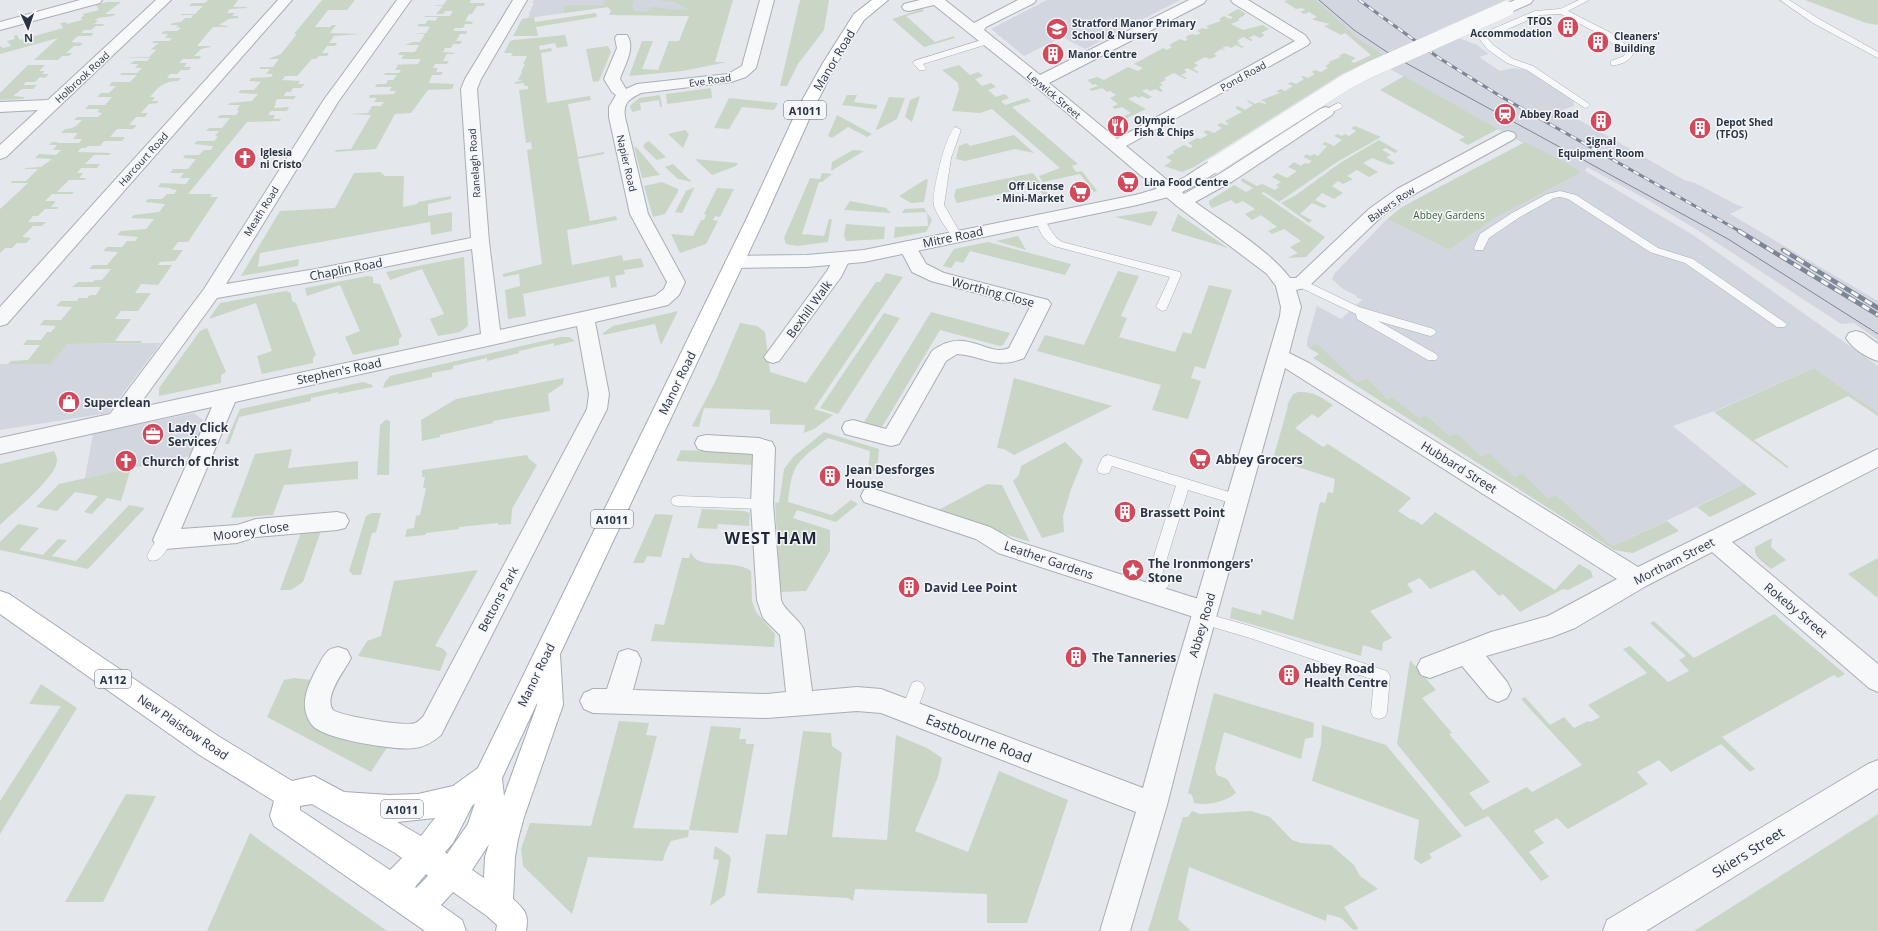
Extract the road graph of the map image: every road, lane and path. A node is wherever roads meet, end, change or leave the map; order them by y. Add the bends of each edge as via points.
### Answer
1 (95, 0) edge
2 (164, 0) edge
3 (285, 0) edge
4 (404, 0) edge
5 (520, 0) edge
6 (767, 0) edge
7 (881, 0) edge
8 (936, 0) edge
9 (1029, 0) edge
10 (1200, 0) edge
11 (1238, 0) edge
12 (1526, 0) edge
13 (1585, 0) edge
14 (1784, 0) edge
15 (909, 7) dead end
16 (1562, 11) junction
17 (0, 26) edge
18 (982, 37) junction
19 (622, 38) dead end
20 (1878, 56) edge
21 (924, 62) dead end
22 (1614, 63) dead end
23 (1039, 82) junction
24 (624, 95) junction
25 (51, 105) junction
26 (1585, 105) dead end
27 (0, 107) edge
28 (1332, 109) dead end
29 (956, 130) dead end
30 (1508, 136) dead end
31 (1115, 146) junction
32 (0, 154) edge
33 (1176, 197) junction
34 (1040, 219) junction
35 (957, 236) junction
36 (480, 242) junction
37 (908, 247) junction
38 (1480, 248) dead end
39 (842, 258) junction
40 (734, 262) junction
41 (1293, 284) junction
42 (674, 289) joint
43 (211, 292) junction
44 (1162, 307) dead end
45 (1354, 310) junction
46 (585, 318) junction
47 (0, 319) edge
48 (1781, 324) dead end
49 (1430, 332) dead end
50 (491, 338) junction
51 (1856, 338) dead end
52 (1878, 354) edge
53 (1279, 356) junction
54 (773, 357) dead end
55 (1432, 357) dead end
56 (228, 395) junction
57 (117, 420) junction
58 (853, 428) dead end
59 (706, 443) dead end
60 (2, 444) edge
61 (1878, 457) edge
62 (1104, 469) dead end
63 (1184, 483) junction
64 (871, 496) dead end
65 (678, 500) dead end
66 (1237, 500) junction
67 (762, 504) junction
68 (337, 521) dead end
69 (1714, 540) junction
70 (1637, 580) junction
71 (1162, 584) dead end
72 (0, 601) edge
73 (1205, 615) junction
74 (548, 652) junction
75 (1467, 653) junction
76 (628, 660) dead end
77 (1430, 667) dead end
78 (327, 668) dead end
79 (1878, 680) edge
80 (1498, 690) dead end
81 (800, 704) junction
82 (1378, 712) dead end
83 (1878, 773) edge
84 (488, 777) junction
85 (289, 795) junction
86 (462, 796) junction
87 (1153, 805) junction
88 (341, 806) junction
89 (423, 856) junction
90 (449, 873) junction
91 (392, 891) junction
92 (418, 908) junction
93 (504, 918) edge
94 (451, 931) edge
95 (1115, 931) edge
96 (1618, 931) edge

1 - 17 street
2 - 25 street, Holbrook Road
3 - 47 street, Harcourt Road
4 - 43 street, Meath Road via 331,101
5 - 36 street, Ranelagh Road via 469,89
6 - 24 street, Eve Road via 749,68 745,72 731,78 637,89
7 - 40 main road, Manor Road / A1011 via 859,17 830,63 807,106
8 - 15 street, Leywick Street
8 - 18 street, Leywick Street
9 - 18 street via 981,24 977,28
10 - 23 street
11 - 31 street, Pond Road via 1303,42
12 - 33 street, bridge via 1346,82 1192,180
13 - 16 lane
14 - 20 lane
16 - 22 lane via 1624,48 1629,54 1627,58
16 - 26 lane via 1538,13 1483,38 1490,47 1510,61 1530,68
18 - 21 lane via 964,50
18 - 23 street, Leywick Street
19 - 24 street via 624,48 612,79
23 - 31 street, Leywick Street
24 - 42 street, Napier Road via 615,108 639,214 676,282
25 - 27 street
25 - 32 street, Holbrook Road
28 - 33 street via 1227,177
29 - 35 lane via 946,158 939,205
30 - 41 street, Bakers Row via 1403,193 1375,213
31 - 33 street, Leywick Street
33 - 34 street, Mitre Road via 1136,200
33 - 41 street, Abbey Road
34 - 35 street, Mitre Road
34 - 44 lane via 1049,238 1058,244 1176,275
35 - 37 street, Mitre Road
36 - 43 street, Chaplin Road via 316,275
36 - 50 street, Ranelagh Road
37 - 39 street, Mitre Road
37 - 58 street, Worthing Close via 919,268 938,277 1041,304 1017,353 1010,358 957,347 948,349 939,356 891,438
38 - 48 lane via 1484,236 1516,215 1551,196 1560,194 1572,197 1654,250 1689,260
39 - 40 street, Mitre Road via 795,262
39 - 54 street, Bexhill Walk via 835,273
40 - 74 main road, Manor Road / A1011
41 - 45 lane
41 - 53 street, Abbey Road via 1291,308
42 - 46 street, Stephen's Road via 661,301
43 - 57 street, Meath Road
45 - 49 lane
45 - 55 lane via 1356,314
46 - 50 street, Stephen's Road
46 - 78 street, Bettons Park via 599,394 597,410 432,726 423,734 410,736 368,731 328,722 320,715 317,704
50 - 56 street, Stephen's Road
51 - 52 street
53 - 66 street, Abbey Road
53 - 70 street, Hubbard Street via 1302,368
56 - 57 street, Stephen's Road
56 - 68 street, Moorey Close via 159,548 237,534 256,528
57 - 60 street, Stephen's Road
59 - 67 street via 764,448
61 - 69 street, Mortham Street
62 - 63 lane via 1108,460
63 - 66 lane
63 - 71 lane via 1153,581
64 - 73 street, Leather Gardens via 983,533 1006,547
65 - 67 lane
66 - 73 street, Abbey Road
67 - 81 street via 769,600 772,611 792,630
69 - 70 street, Mortham Street
69 - 79 street, Rokeby Street
70 - 75 street, Mortham Street via 1552,626 1491,643
72 - 85 main road, New Plaistow Road / A112 via 208,745
73 - 82 lane via 1382,676
73 - 87 street, Abbey Road
74 - 84 main road, Manor Road / A1011
74 - 93 main road, A1011 via 550,705 510,817 500,857
75 - 77 street, Mortham Street
75 - 80 street
76 - 81 street, Eastbourne Road via 605,701 767,706
81 - 87 street, Eastbourne Road via 857,699 913,700
83 - 96 street, Skiers Street
84 - 86 main road, Manor Road / A1011
84 - 90 main road, Manor Road / A1011 via 489,804 480,830 470,849
85 - 88 main road via 314,790
85 - 91 main road via 284,816
86 - 88 main road, A1011 via 444,804 424,808
86 - 89 main road, Manor Road / A1011 via 443,833
87 - 95 street, Abbey Road
88 - 89 main road
89 - 90 main road
89 - 91 main road, Manor Road / A1011
90 - 92 main road, Manor Road / A1011
90 - 93 main road
91 - 92 main road
92 - 94 main road

